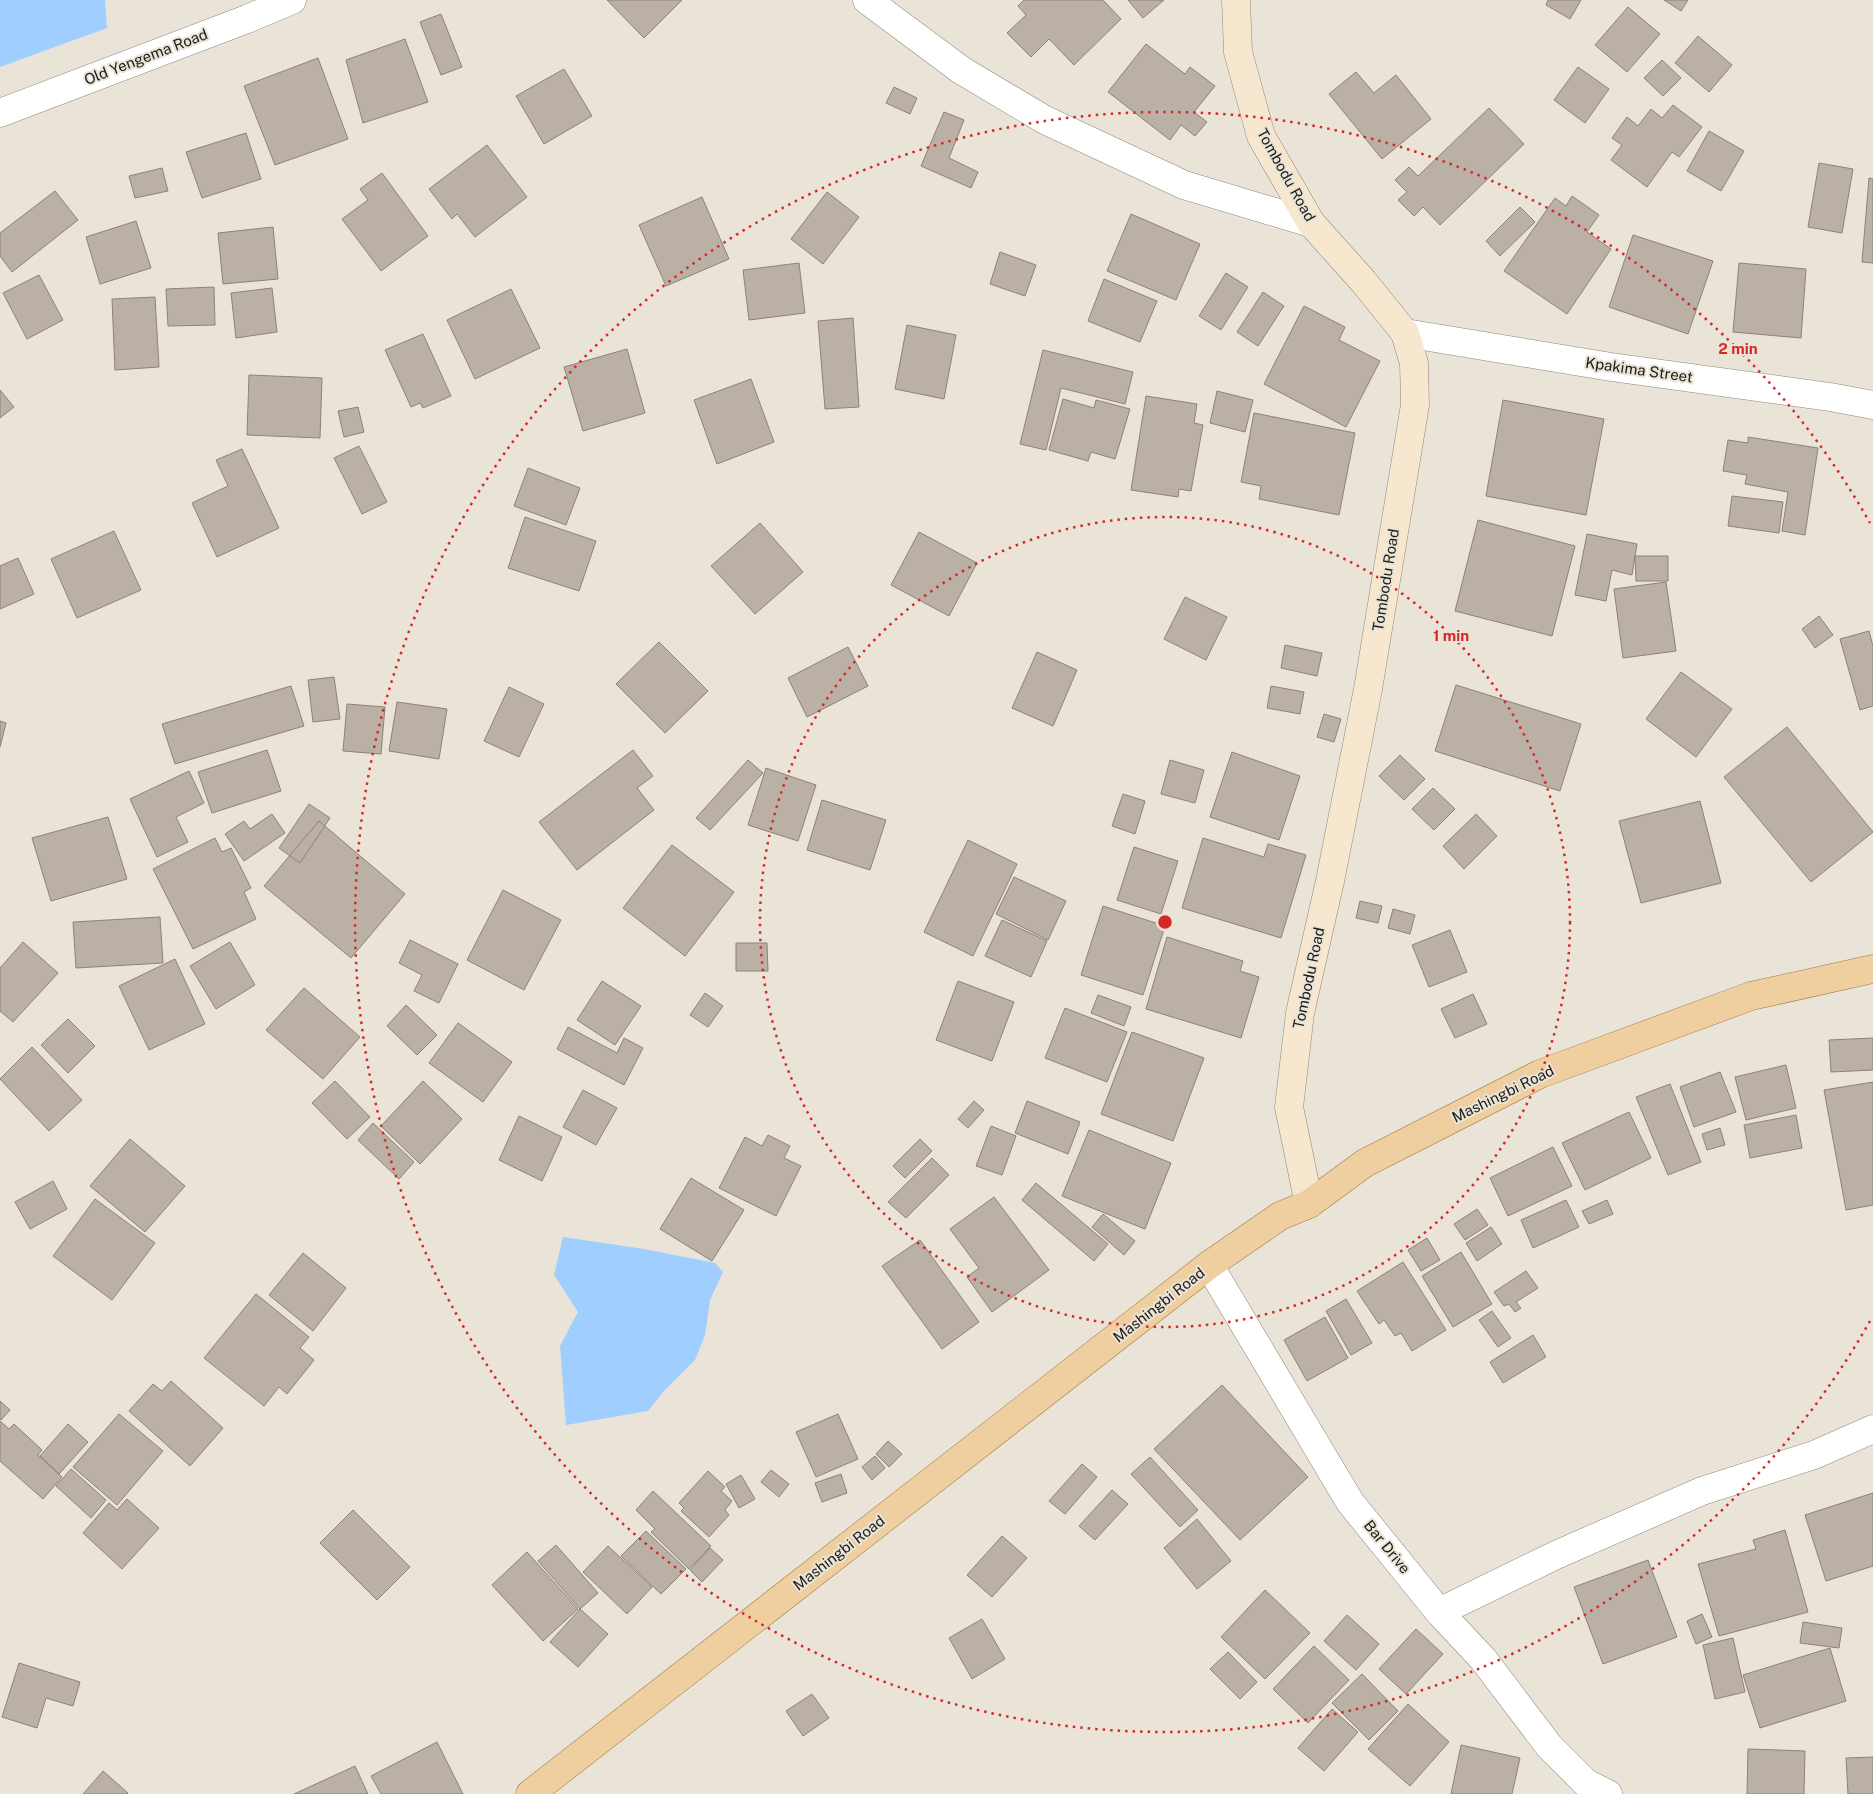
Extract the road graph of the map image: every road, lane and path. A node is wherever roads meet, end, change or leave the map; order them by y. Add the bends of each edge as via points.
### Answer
1 (292, 0) edge
2 (867, 0) edge
3 (1236, 0) edge
4 (0, 113) edge
5 (1310, 222) junction
6 (1405, 332) junction
7 (1873, 405) edge
8 (1873, 969) edge
9 (1309, 1204) junction
10 (1209, 1266) junction
11 (1873, 1429) edge
12 (1439, 1612) junction
13 (530, 1794) edge
14 (1608, 1794) edge

1 - 4 street, Old Yengema Road
2 - 5 street via 961,70 1045,120 1184,185
3 - 5 main road, Tombodu Road via 1238,52 1261,136
5 - 6 main road, Tombodu Road
6 - 7 street, Kpakima Street via 1611,367
6 - 9 main road, Tombodu Road via 1414,363 1415,405 1368,689 1300,1013 1289,1107
8 - 9 main road, Mashingbi Road via 1752,996 1540,1074 1365,1163
9 - 10 main road, Mashingbi Road via 1280,1216
10 - 12 street, Bar Drive via 1350,1502
10 - 13 main road, Mashingbi Road
11 - 12 street via 1814,1455 1702,1491 1556,1555
12 - 14 street, Bar Drive via 1483,1659 1549,1746 1586,1783

